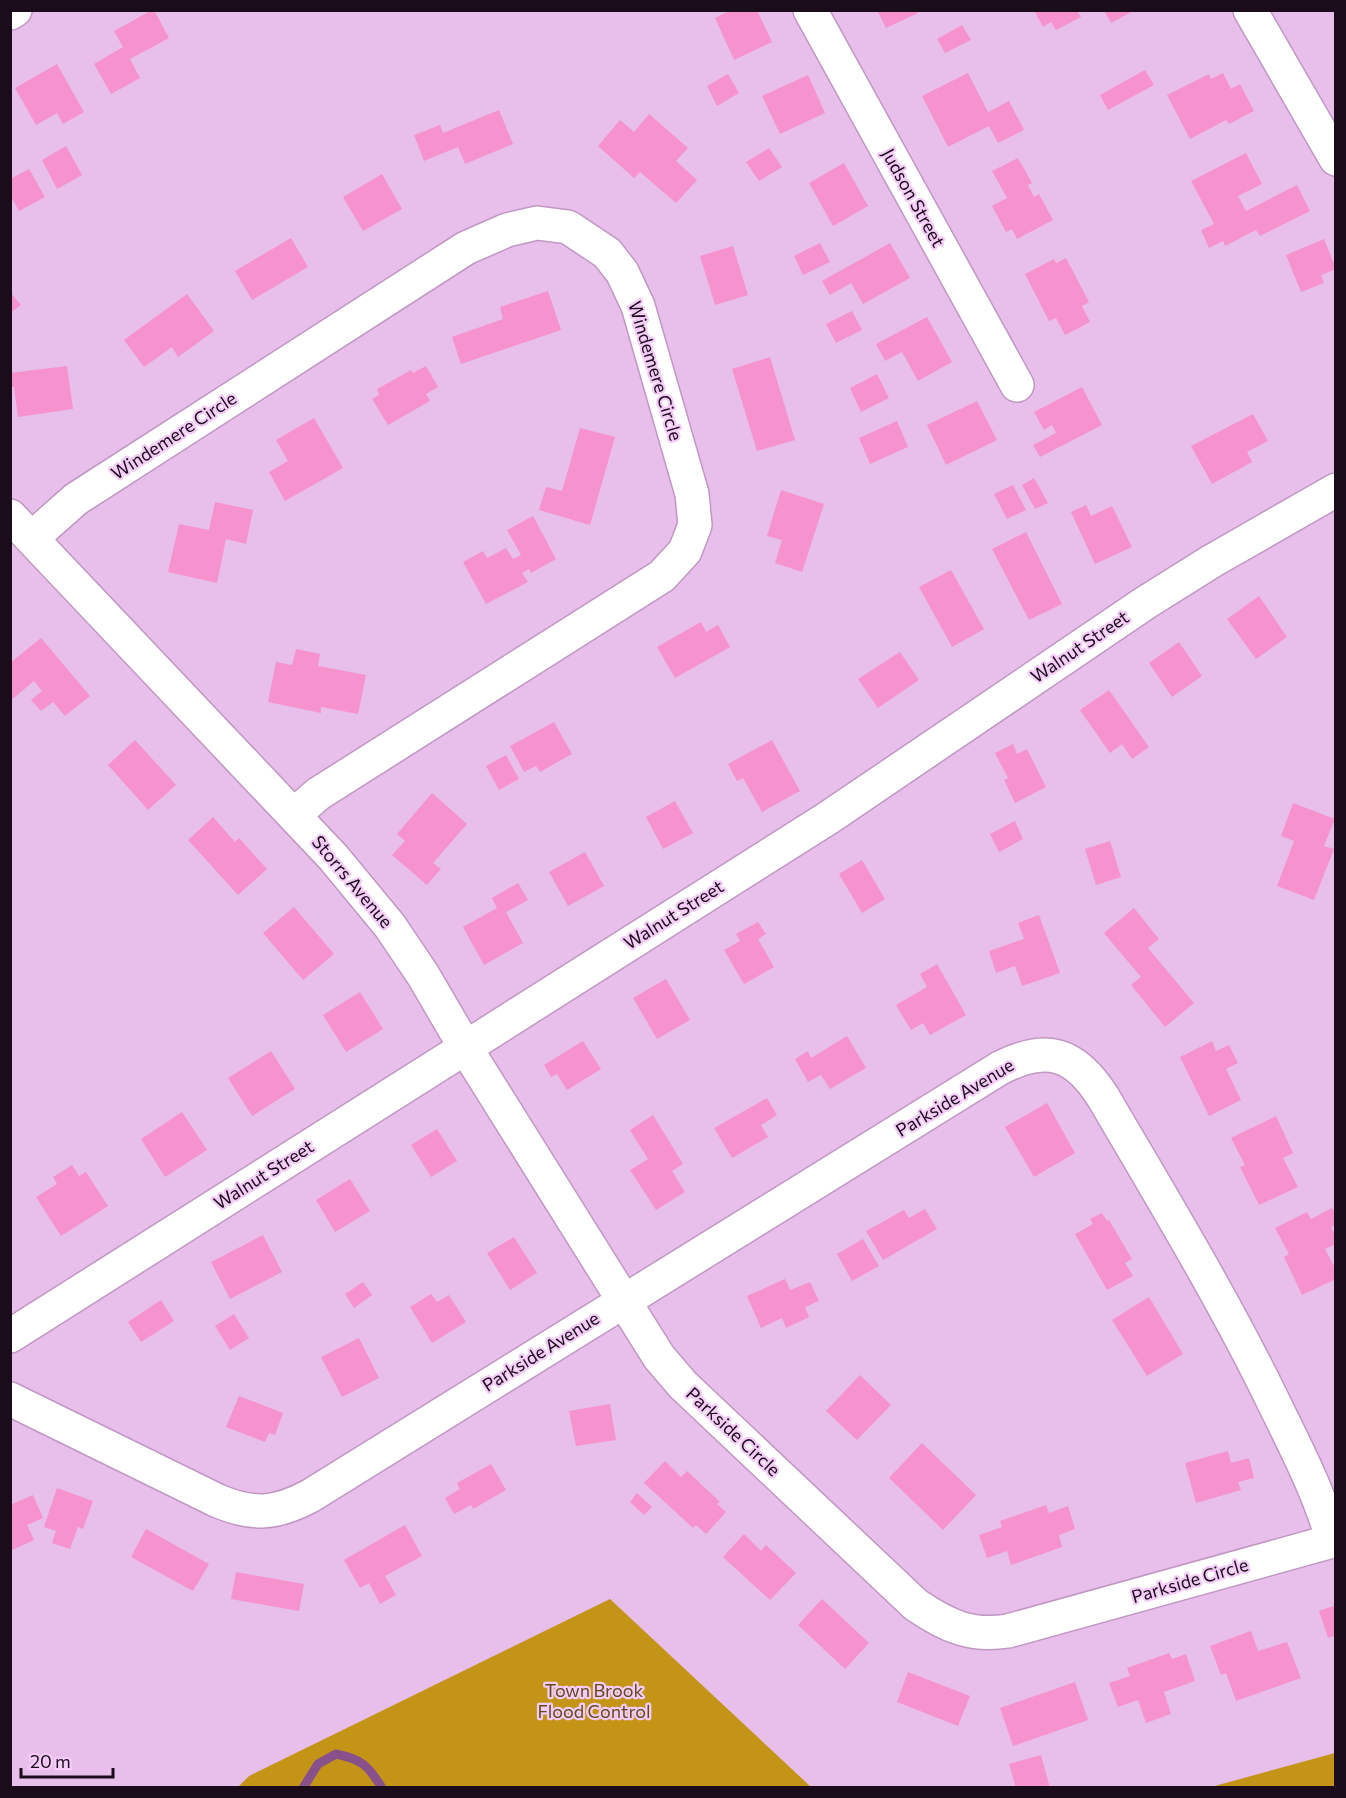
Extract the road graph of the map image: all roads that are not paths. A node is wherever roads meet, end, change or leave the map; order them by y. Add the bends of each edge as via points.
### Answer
1 (15, 10) edge
2 (810, 10) edge
3 (1250, 10) edge
4 (10, 13) edge
5 (1335, 159) edge
6 (1017, 385) dead end
7 (1335, 490) edge
8 (21, 527) edge
9 (294, 815) junction
10 (465, 1047) junction
11 (1058, 1057) joint
12 (623, 1301) junction
13 (10, 1336) edge
14 (10, 1399) edge
15 (1334, 1540) edge

1 - 4 street
2 - 6 street, Judson Street
3 - 5 street
7 - 10 street, Walnut Street via 1145,603 828,818
8 - 9 street, Storrs Avenue
8 - 9 street, Windemere Circle via 61,511 485,238 537,223 568,227 608,253 638,306 692,494 695,525 685,551 662,576 325,790
9 - 10 street, Storrs Avenue via 390,926
10 - 12 street, Storrs Avenue
10 - 13 street, Walnut Street
11 - 12 street, Parkside Avenue via 1028,1056 1000,1068
11 - 15 street, Parkside Circle via 1072,1062 1093,1082 1226,1307 1311,1479
12 - 14 street, Parkside Avenue via 310,1496 279,1510 233,1508
12 - 15 street, Parkside Circle via 659,1357 683,1385 916,1605 958,1628 975,1633 1008,1632

